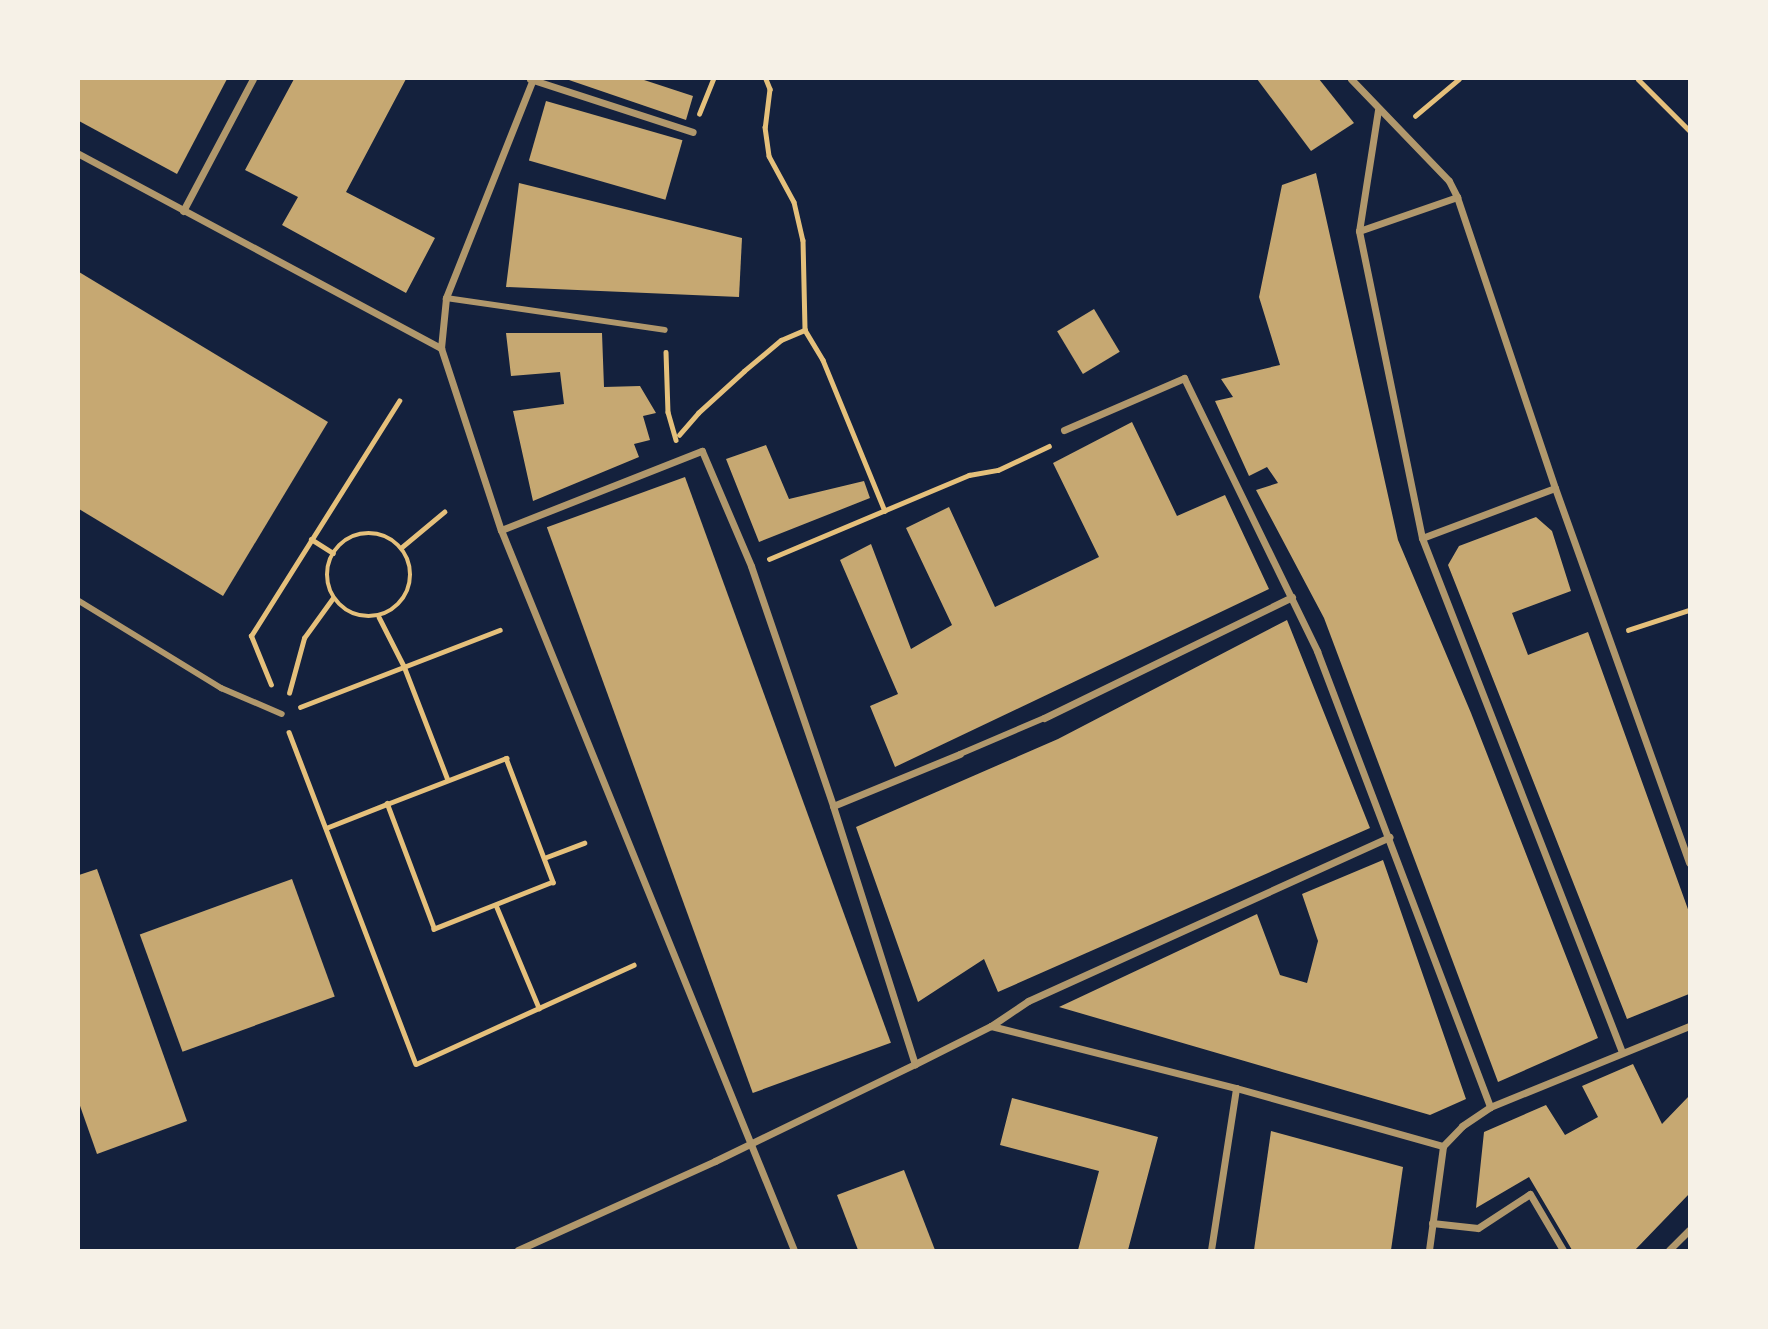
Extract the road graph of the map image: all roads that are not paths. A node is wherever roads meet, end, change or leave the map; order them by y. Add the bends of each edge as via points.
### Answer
1 (253, 79) edge
2 (531, 79) edge
3 (1351, 79) edge
4 (1378, 110) junction
5 (692, 132) road end
6 (79, 154) edge
7 (1457, 197) junction
8 (183, 211) junction
9 (1359, 231) junction
10 (446, 298) junction
11 (664, 330) road end
12 (441, 348) junction
13 (1065, 430) road end
14 (1555, 488) junction
15 (501, 530) junction
16 (1422, 538) junction
17 (1292, 597) junction
18 (79, 601) edge
19 (282, 714) road end
20 (1044, 718) joint
21 (960, 754) joint
22 (833, 806) junction
23 (1390, 837) junction
24 (1689, 863) edge
25 (991, 1026) junction
26 (1689, 1026) edge
27 (1622, 1052) junction
28 (915, 1064) junction
29 (1236, 1088) junction
30 (1490, 1107) junction
31 (750, 1143) junction
32 (1443, 1146) junction
33 (1432, 1223) junction
34 (1689, 1230) edge
35 (518, 1250) edge
36 (794, 1250) edge
37 (1211, 1250) edge
38 (1429, 1250) edge
39 (1563, 1250) edge
40 (1669, 1250) edge

1 - 8 street
2 - 5 street
2 - 10 street
3 - 4 street
4 - 7 street via 1449,181
4 - 9 street
6 - 8 street
7 - 9 street
7 - 14 street
8 - 12 street
9 - 16 street
10 - 11 street
10 - 12 street
12 - 15 street
13 - 17 street via 1184,378
14 - 16 street
14 - 24 street
15 - 22 street via 702,452 751,566
15 - 31 street
16 - 27 street
17 - 20 street
17 - 23 street
18 - 19 street via 221,688
20 - 21 street
21 - 22 street
22 - 28 street
23 - 25 street via 1028,1001
23 - 30 street
25 - 28 street
25 - 29 street
26 - 27 street
27 - 30 street
28 - 31 street
29 - 32 street
29 - 37 street
30 - 32 street
31 - 35 street
31 - 36 street
32 - 33 street
33 - 38 street
33 - 39 street via 1478,1227 1530,1194
34 - 40 street

